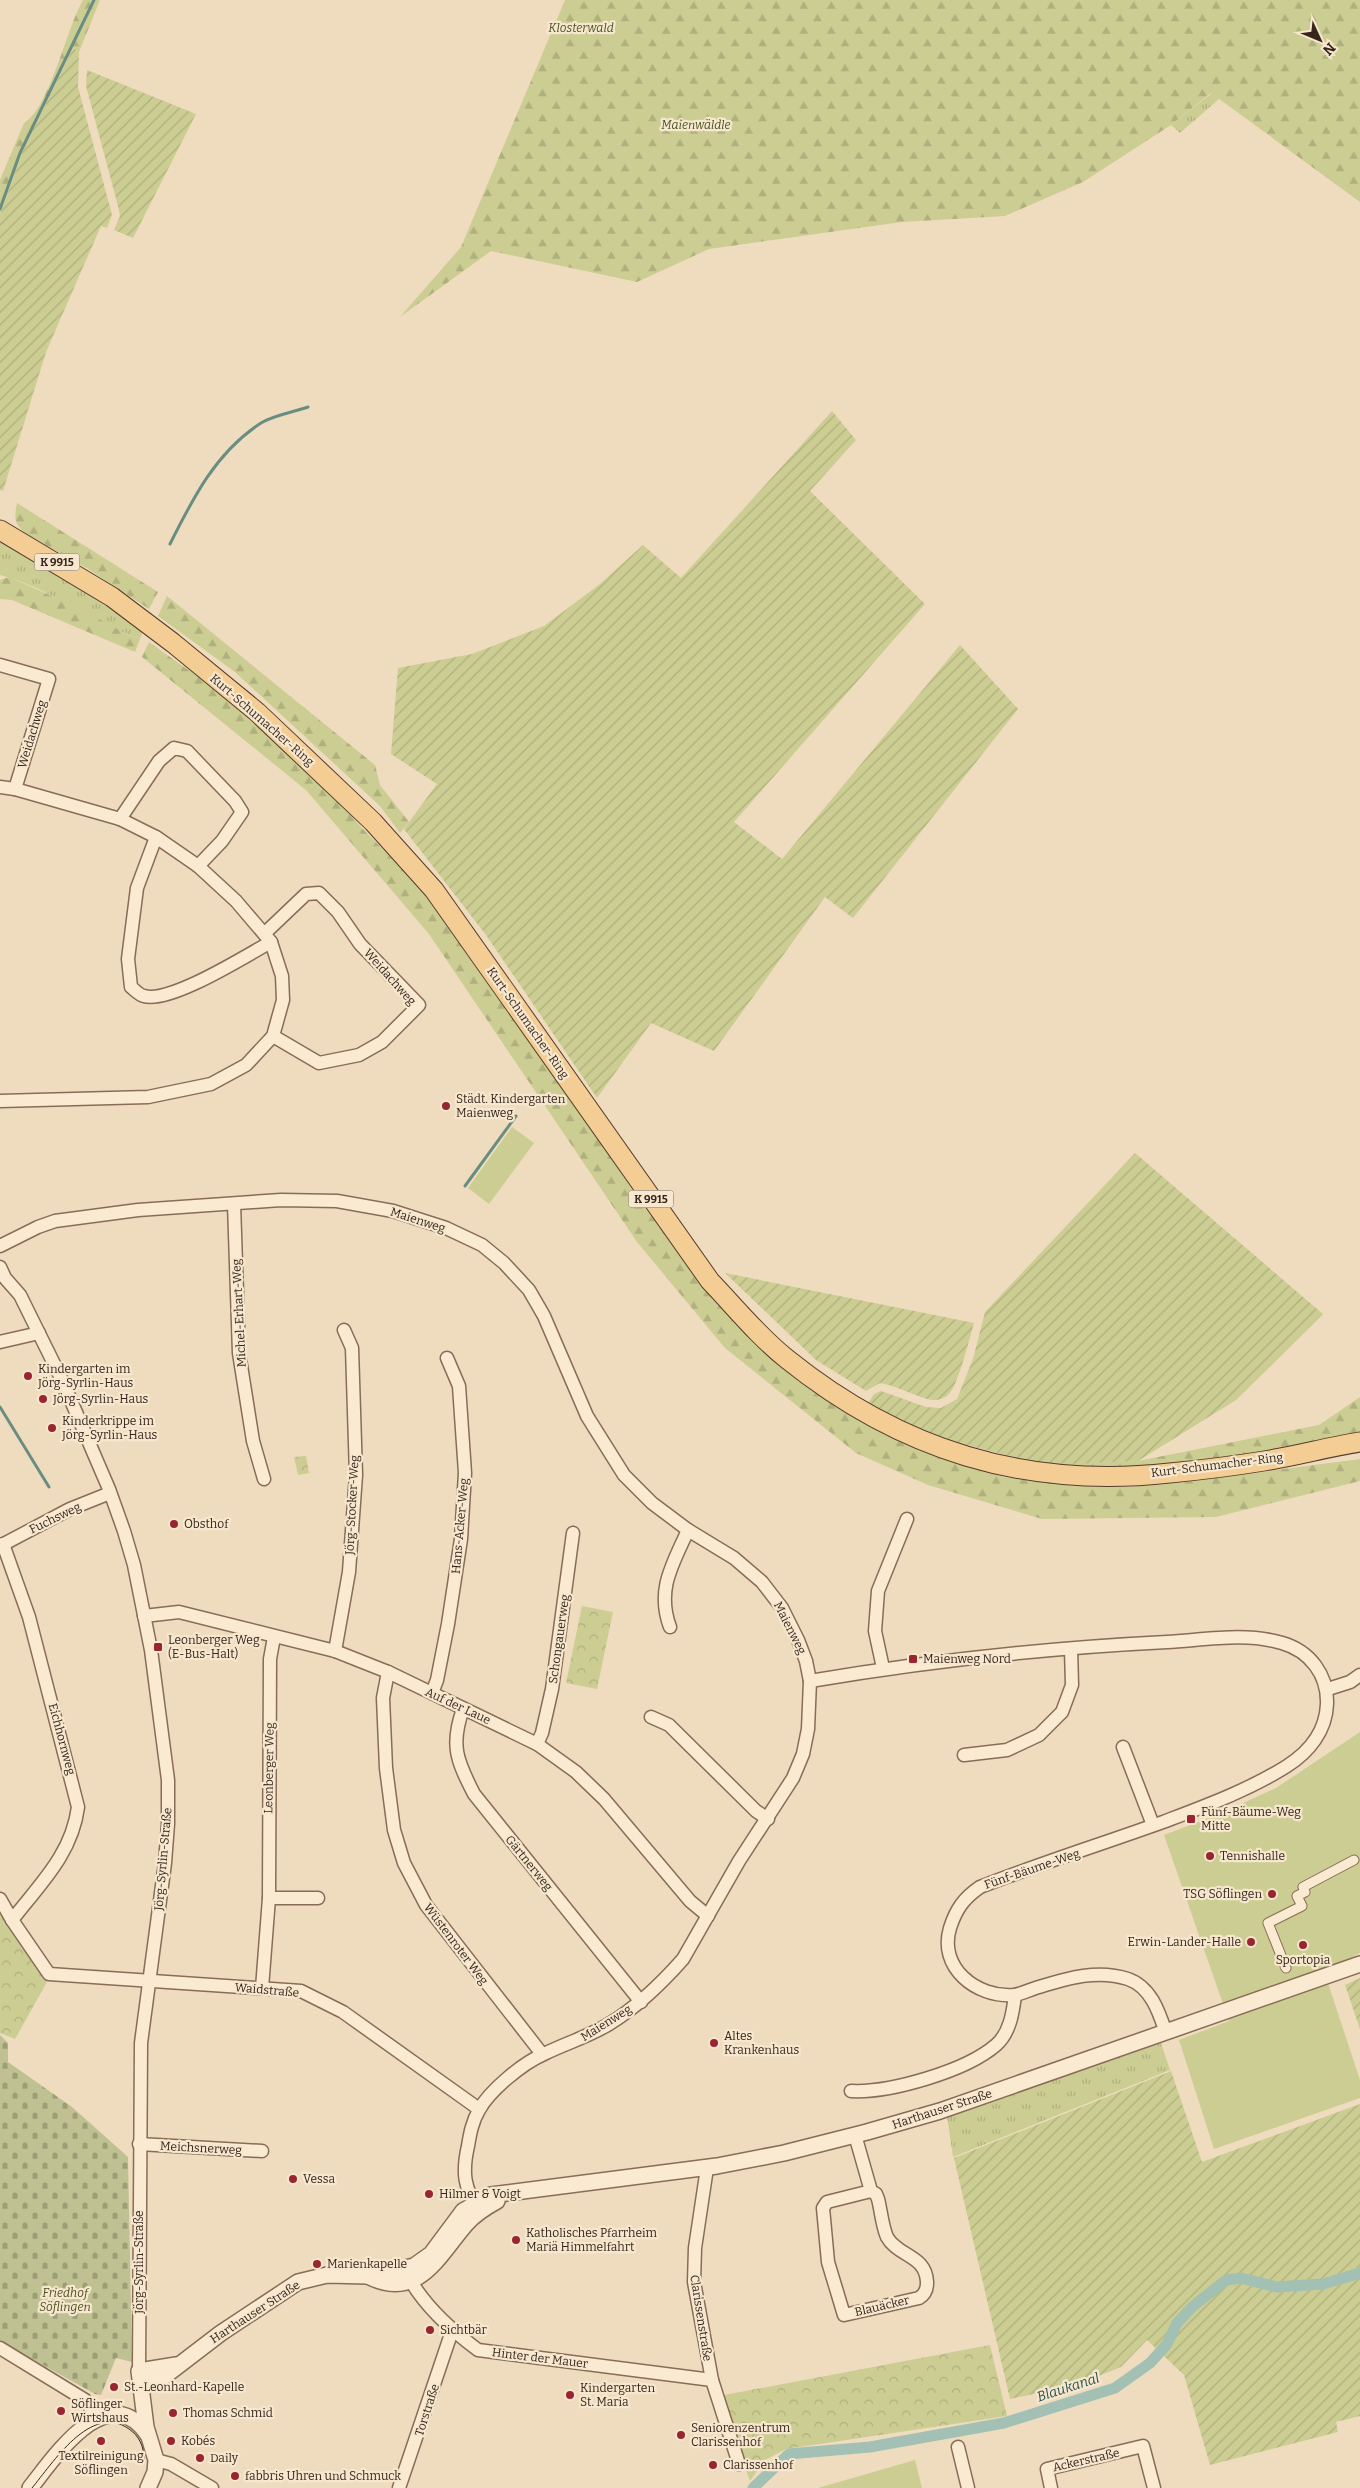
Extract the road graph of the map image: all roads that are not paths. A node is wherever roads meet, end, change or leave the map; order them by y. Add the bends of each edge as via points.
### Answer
1 (0, 530) edge
2 (0, 665) edge
3 (0, 787) edge
4 (15, 789) junction
5 (120, 818) junction
6 (156, 838) junction
7 (198, 866) junction
8 (268, 937) junction
9 (273, 1036) junction
10 (0, 1101) edge
11 (234, 1204) junction
12 (0, 1246) edge
13 (0, 1260) edge
14 (0, 1267) edge
15 (20, 1295) junction
16 (344, 1330) dead end
17 (39, 1333) junction
18 (0, 1342) edge
19 (447, 1358) dead end
20 (1360, 1442) edge
21 (264, 1479) dead end
22 (110, 1493) junction
23 (907, 1519) dead end
24 (688, 1530) junction
25 (573, 1533) dead end
26 (2, 1545) edge
27 (144, 1616) junction
28 (670, 1627) dead end
29 (274, 1637) junction
30 (1071, 1649) junction
31 (335, 1651) junction
32 (883, 1668) junction
33 (388, 1672) junction
34 (1360, 1675) edge
35 (810, 1681) junction
36 (1328, 1689) junction
37 (432, 1693) junction
38 (463, 1709) junction
39 (651, 1717) dead end
40 (537, 1744) junction
41 (1123, 1747) dead end
42 (964, 1755) dead end
43 (768, 1819) junction
44 (1153, 1825) junction
45 (1354, 1860) dead end
46 (269, 1898) junction
47 (318, 1898) dead end
48 (0, 1899) edge
49 (708, 1916) junction
50 (12, 1920) junction
51 (1360, 1964) edge
52 (1286, 1968) dead end
53 (149, 1980) junction
54 (262, 1988) junction
55 (1014, 1995) junction
56 (641, 2002) junction
57 (1166, 2033) junction
58 (542, 2054) junction
59 (851, 2091) dead end
60 (479, 2109) junction
61 (855, 2135) junction
62 (139, 2144) junction
63 (262, 2151) dead end
64 (706, 2168) junction
65 (871, 2191) junction
66 (477, 2207) junction
67 (408, 2275) junction
68 (452, 2331) junction
69 (0, 2348) edge
70 (178, 2365) junction
71 (139, 2371) junction
72 (712, 2380) junction
73 (140, 2387) junction
74 (123, 2416) junction
75 (97, 2418) junction
76 (148, 2435) junction
77 (958, 2447) dead end
78 (156, 2460) junction
79 (739, 2464) dead end
80 (30, 2488) edge
81 (148, 2488) edge
82 (212, 2488) edge
83 (399, 2488) edge
84 (968, 2488) edge
85 (1051, 2488) edge
86 (1154, 2488) edge

1 - 20 main road, Kurt-Schumacher-Ring / K 9915 via 112,597 173,643 257,712 373,822 434,890 710,1281 785,1358 820,1384 894,1429 945,1451 1007,1467 1079,1477 1168,1473 1264,1461
2 - 4 street, Weidachweg via 49,679
3 - 4 street
4 - 5 street
5 - 6 street
5 - 7 street via 159,761 174,748 187,751 242,812 222,841
6 - 7 street
6 - 8 street, Weidachweg via 137,888 128,959 131,987 143,996 159,997 201,981
7 - 8 street
8 - 9 street via 282,976 283,1000
8 - 9 street, Weidachweg via 306,894 319,894 338,912 360,944 418,1005 382,1042 359,1055 319,1063
9 - 10 street via 246,1065 211,1084 148,1097
11 - 12 street, Maienweg via 138,1210 55,1221
11 - 21 street, Michel-Erhart-Weg via 239,1353 253,1440
11 - 24 street, Maienweg via 281,1200 365,1204 446,1228 482,1245 529,1290 544,1316 590,1421 624,1475 652,1503
13 - 15 street, Jörg-Syrlin-Straße via 13,1274
14 - 15 street, Jörg-Syrlin-Straße
15 - 17 street, Jörg-Syrlin-Straße
16 - 31 street, Jörg-Stocker-Weg via 352,1348 356,1476 349,1572
17 - 18 street
17 - 22 street, Jörg-Syrlin-Straße
19 - 37 street, Hans-Acker-Weg via 459,1386 465,1473 461,1540 438,1680
22 - 26 street, Fuchsweg
22 - 27 street, Jörg-Syrlin-Straße via 134,1565
23 - 32 street via 878,1590 875,1631
24 - 28 street via 666,1581 664,1599
24 - 35 street, Maienweg via 734,1558 762,1582 782,1608 798,1640
25 - 40 street, Schongauerweg via 552,1689
26 - 50 street, Eichhornweg via 29,1617 78,1807 75,1827 64,1852
27 - 29 street, Auf der Laue via 179,1612
27 - 53 street, Jörg-Syrlin-Straße via 168,1795 165,1863
29 - 31 street, Auf der Laue
29 - 46 street, Leonberger Weg via 270,1659
30 - 32 street via 1017,1651
30 - 36 street via 1224,1637 1266,1639 1284,1643 1307,1656 1324,1677
30 - 42 street via 1072,1685 1068,1700 1062,1712 1039,1735 1007,1750
31 - 33 street, Auf der Laue
32 - 35 street
33 - 37 street, Auf der Laue
33 - 58 street, Wüstenroter Weg via 383,1698 386,1768 394,1830 404,1863 432,1912
34 - 36 street
35 - 43 street, Maienweg via 808,1729 803,1754 794,1778
36 - 44 street, Fünf-Bäume-Weg via 1323,1724 1302,1755 1252,1785
37 - 38 street, Auf der Laue
38 - 40 street, Auf der Laue
38 - 56 street, Gärtnerweg via 455,1744 459,1765 474,1794
39 - 43 street via 669,1725
40 - 49 street, Auf der Laue via 576,1772 604,1799 690,1901
41 - 44 street
43 - 49 street, Maienweg
44 - 55 street, Fünf-Bäume-Weg via 980,1886 960,1904 948,1934 947,1948 952,1964 974,1987 996,1994
45 - 52 street via 1303,1888 1305,1892 1297,1896 1302,1906 1268,1923
46 - 47 street
46 - 54 street, Leonberger Weg
48 - 50 street
49 - 56 street, Maienweg via 683,1959
50 - 53 street, Waidstraße via 49,1974
51 - 57 street, Harthauser Straße
53 - 54 street, Waidstraße
53 - 62 street, Jörg-Syrlin-Straße via 141,2043
54 - 60 street, Waidstraße via 301,1992 326,2002
55 - 57 street, Fünf-Bäume-Weg via 1093,1974 1122,1977 1131,1980 1150,1996
55 - 59 street via 1006,2030 997,2044 982,2053 935,2077 870,2092
56 - 58 street, Maienweg via 585,2038
57 - 61 street, Harthauser Straße via 940,2111
58 - 60 street, Maienweg via 504,2082
60 - 66 street, Maienweg via 472,2124 464,2166 465,2184
61 - 64 street, Harthauser Straße via 784,2154
61 - 65 street, Blauäcker
62 - 63 street, Meichsnerweg
62 - 71 street, Jörg-Syrlin-Straße
64 - 66 street, Harthauser Straße via 491,2195
64 - 72 street, Clarissenstraße via 695,2248 694,2282
65 - 65 street, Blauäcker via 827,2202 823,2208 828,2262 844,2315 919,2298 928,2287 921,2265 887,2237 878,2199
66 - 67 street, Harthauser Straße via 463,2211 431,2254
67 - 68 street, Hinter der Mauer
67 - 70 street, Harthauser Straße via 327,2275 298,2282
68 - 72 street, Hinter der Mauer via 478,2350
68 - 83 street, Torstraße
69 - 75 street via 85,2400
70 - 71 street, Harthauser Straße
70 - 73 street, Harthauser Straße via 157,2382
71 - 73 street, Jörg-Syrlin-Straße
72 - 79 street, Clarissenstraße
73 - 74 street via 130,2411
73 - 76 street, Jörg-Syrlin-Straße
74 - 75 street via 112,2414
74 - 76 street via 139,2424
75 - 80 street via 72,2437
76 - 78 street, Jörg-Syrlin-Straße
77 - 84 street
78 - 81 street
78 - 82 street via 171,2464
85 - 86 street, Ackerstraße via 1047,2469 1144,2446

